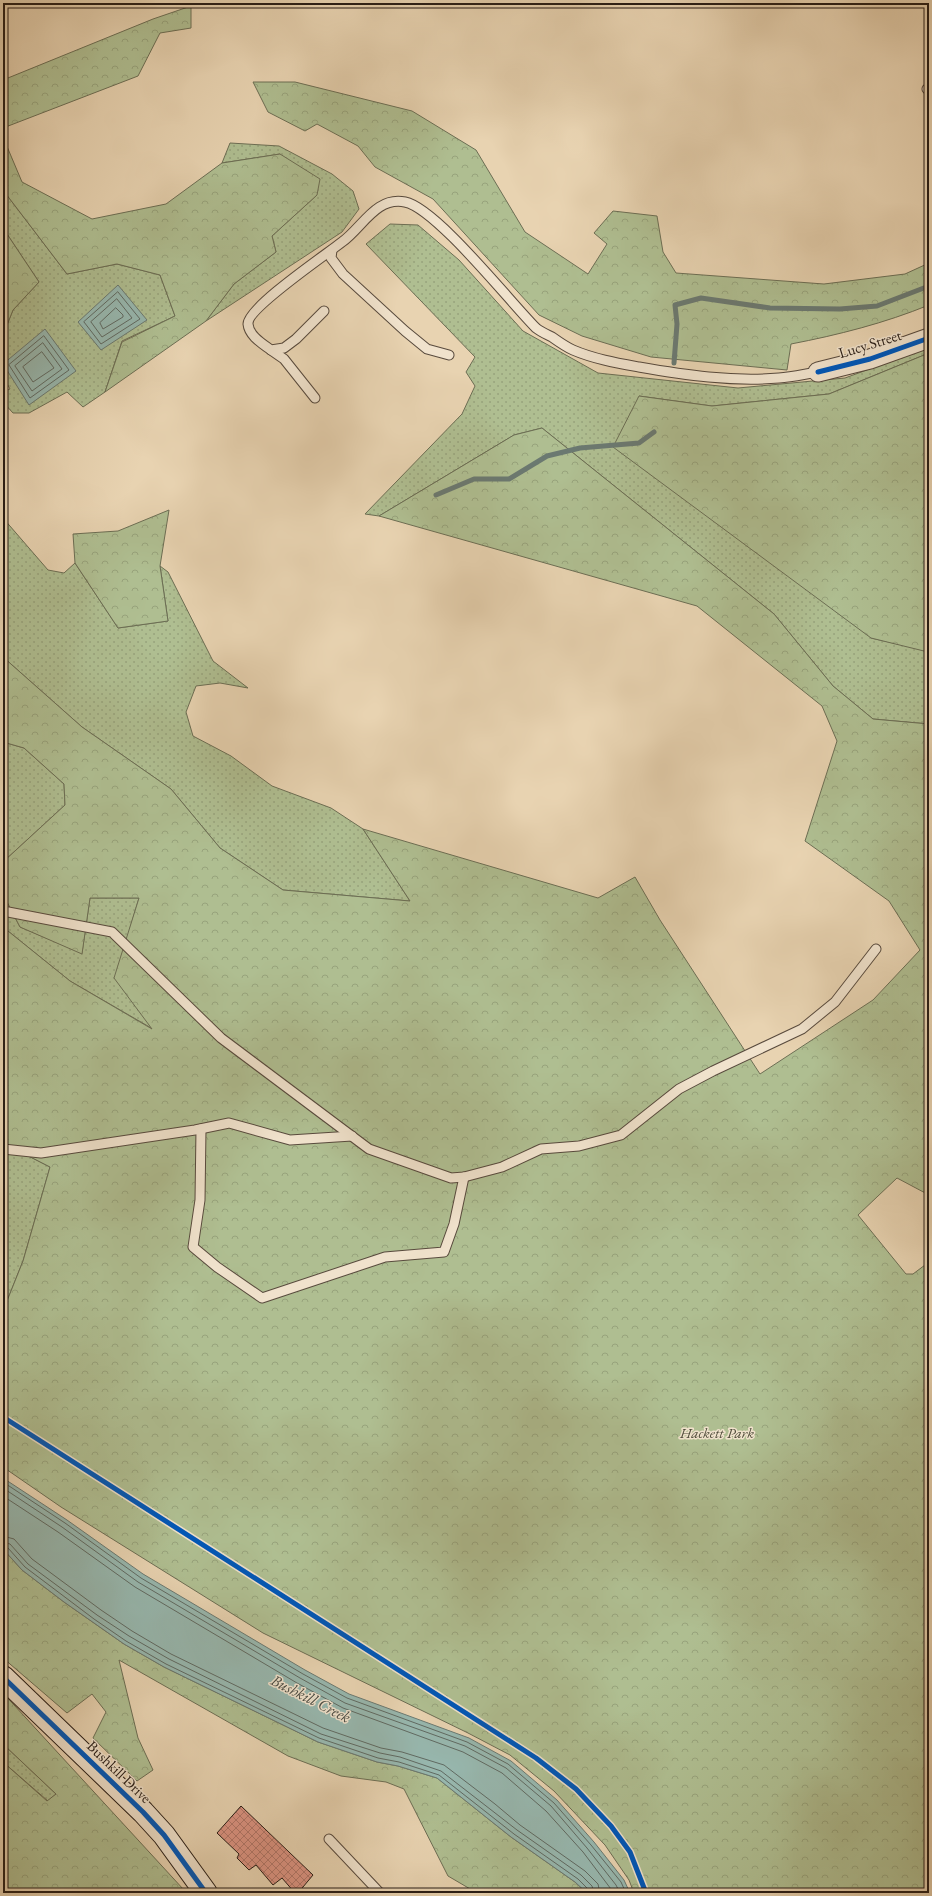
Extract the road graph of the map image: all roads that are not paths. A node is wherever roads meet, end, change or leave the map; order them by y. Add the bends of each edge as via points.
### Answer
1 (332, 250) junction
2 (324, 311) dead end
3 (929, 338) edge
4 (271, 350) junction
5 (449, 355) dead end
6 (818, 372) joint
7 (315, 398) dead end
8 (3, 911) edge
9 (876, 949) dead end
10 (201, 1129) junction
11 (352, 1136) junction
12 (3, 1149) edge
13 (464, 1177) junction
14 (3, 1678) edge
15 (329, 1840) dead end
16 (206, 1893) edge
17 (380, 1893) edge

1 - 4 lane via 281,287 251,315 248,322 250,330
1 - 5 lane via 331,258 344,274 405,331 427,349
1 - 6 lane via 348,238 371,212 385,204 404,202 417,206 452,237 538,329 572,350 608,361 667,372 728,378 778,378
2 - 4 lane via 284,348
3 - 6 street, Lucy Street via 870,359
4 - 7 lane via 284,358
8 - 11 lane via 112,932 221,1038
9 - 13 lane via 835,1002 802,1029 679,1089 620,1135 579,1146 541,1149 502,1167
10 - 11 lane via 228,1122 290,1140
10 - 12 lane via 41,1153
10 - 13 lane via 200,1200 193,1247 262,1298 385,1257 444,1252 454,1224
11 - 13 lane via 369,1149 451,1178
14 - 16 main road, Bushkill Drive via 143,1812 164,1835
15 - 17 lane

